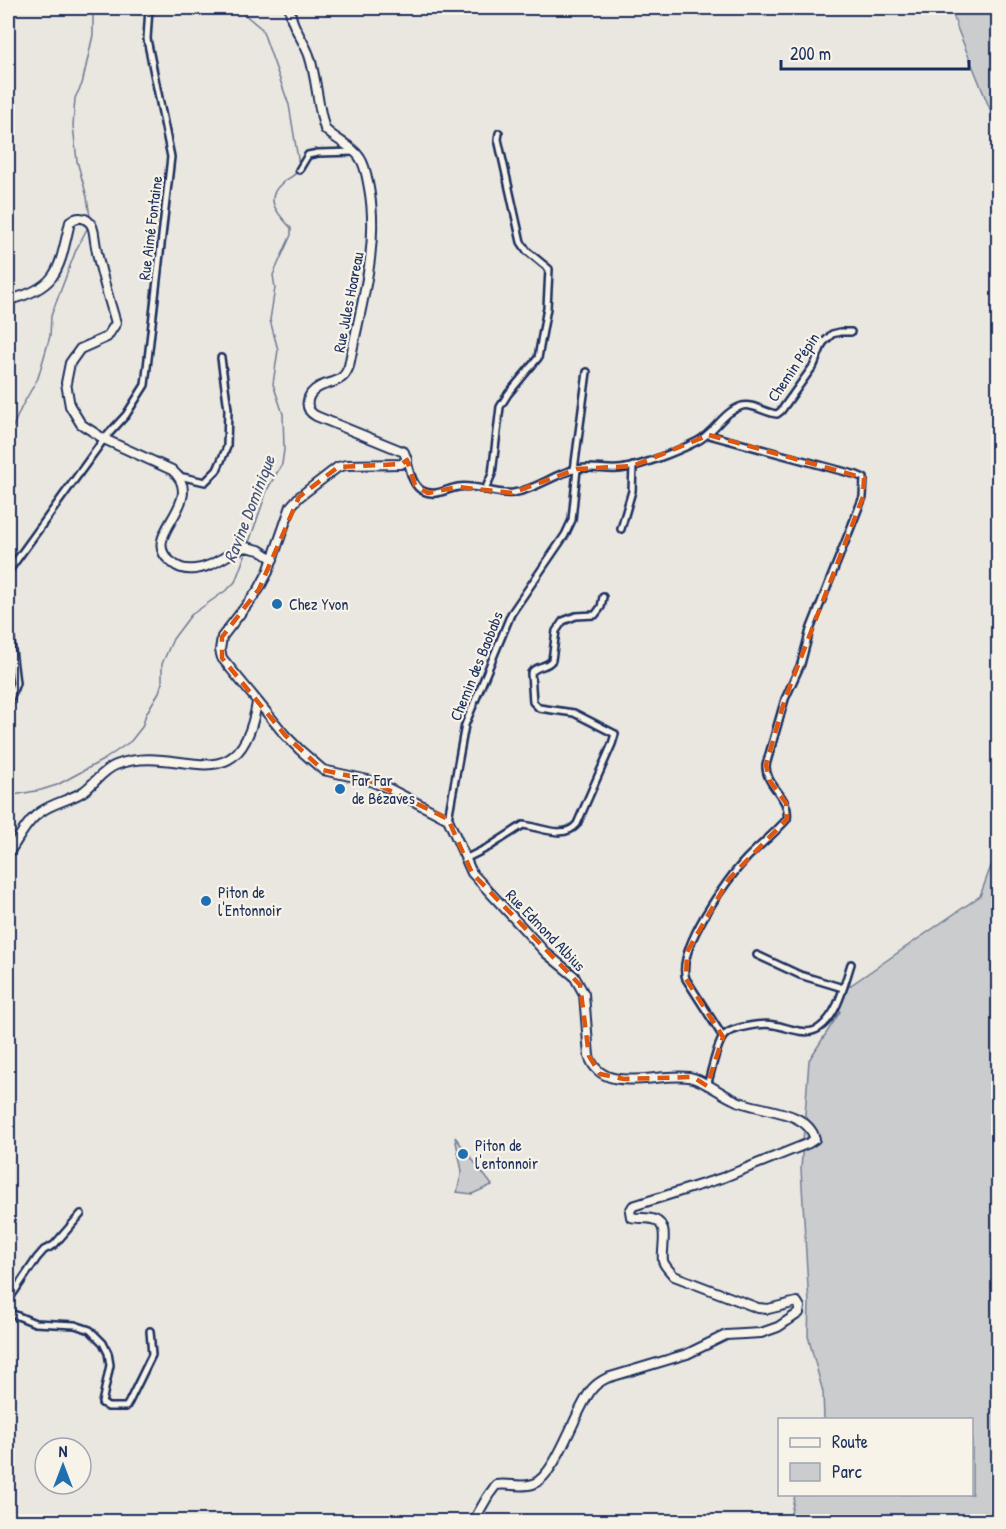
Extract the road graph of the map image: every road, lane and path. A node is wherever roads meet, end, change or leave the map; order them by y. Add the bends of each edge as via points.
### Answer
1 (149, 8) edge
2 (290, 8) edge
3 (499, 133) dead end
4 (355, 152) junction
5 (299, 170) dead end
6 (8, 300) edge
7 (851, 332) dead end
8 (221, 358) dead end
9 (587, 372) dead end
10 (709, 435) junction
11 (104, 439) junction
12 (406, 460) junction
13 (633, 466) junction
14 (576, 469) junction
15 (179, 477) junction
16 (486, 490) junction
17 (621, 529) dead end
18 (270, 557) junction
19 (8, 572) edge
20 (603, 597) dead end
21 (8, 617) edge
22 (257, 703) junction
23 (8, 705) edge
24 (448, 819) junction
25 (8, 854) edge
26 (465, 859) junction
27 (757, 955) dead end
28 (851, 964) dead end
29 (843, 988) junction
30 (723, 1037) junction
31 (707, 1086) junction
32 (81, 1214) dead end
33 (8, 1301) edge
34 (8, 1312) edge
35 (150, 1331) dead end
36 (473, 1521) edge

1 - 11 street, Rue Aimé Fontaine via 147,39 171,171 145,385 126,415
2 - 4 main road via 313,69 325,129
3 - 16 street via 521,242 549,269 538,358 501,407 492,474
4 - 5 street via 308,155
4 - 12 main road, Rue Jules Hoareau via 363,163 370,194 371,256 349,366 340,379 313,391 307,406 309,413 404,452
6 - 11 main road via 26,296 47,284 60,267 70,222 81,217 89,220 116,323 107,337 80,349 70,363 66,383 70,406 81,424
7 - 10 street, Chemin Pépin via 832,334 823,343 814,365 777,414 746,405 739,407
8 - 15 street via 228,409 227,447 217,470 205,482
9 - 14 street, Chemin des Baobabs
10 - 13 street, Chemin Pépin
10 - 30 street via 857,475 864,478 865,484 785,699 766,765 770,781 786,803 787,819 729,879 687,952 683,971 686,979
11 - 15 main road via 172,470
11 - 19 street, Rue Aimé Fontaine
12 - 16 street, Chemin Pépin via 415,484 428,493 439,494 458,487
12 - 18 main road via 401,464 338,467 291,506
13 - 14 street, Chemin Pépin
13 - 17 street via 632,490
14 - 16 street, Chemin Pépin via 512,493
14 - 24 street, Chemin des Baobabs via 572,520 511,614 465,724
15 - 18 main road via 183,499 162,536 166,558 179,569 196,569 214,564 241,548 252,547
18 - 22 main road via 259,589 220,644 222,658
20 - 26 street via 595,615 563,621 556,631 550,664 531,672 533,702 539,708 574,713 615,734 577,824 561,833 523,825
21 - 23 street via 16,683
22 - 24 main road via 323,770 368,780
22 - 25 main road via 242,749 226,762 202,765 152,759 116,765 75,797 43,810
24 - 26 main road, Rue Edmond Albius
26 - 31 main road, Rue Edmond Albius via 472,873 580,985 589,1056 600,1074 624,1079 693,1077
27 - 29 street via 800,975
28 - 29 street
29 - 30 street via 830,1017 810,1032 772,1024 731,1029
30 - 31 street
31 - 36 main road, Rue Edmond Albius via 736,1101 803,1122 815,1139 732,1174 633,1206 631,1217 656,1221 662,1226 663,1260 674,1276 758,1308 797,1302 799,1312 778,1327 761,1333 726,1335 687,1354 596,1384 541,1479 530,1485 496,1485
32 - 33 street via 37,1258
34 - 35 street via 35,1323 75,1325 90,1330 103,1343 110,1365 102,1403 115,1408 126,1407 151,1359

